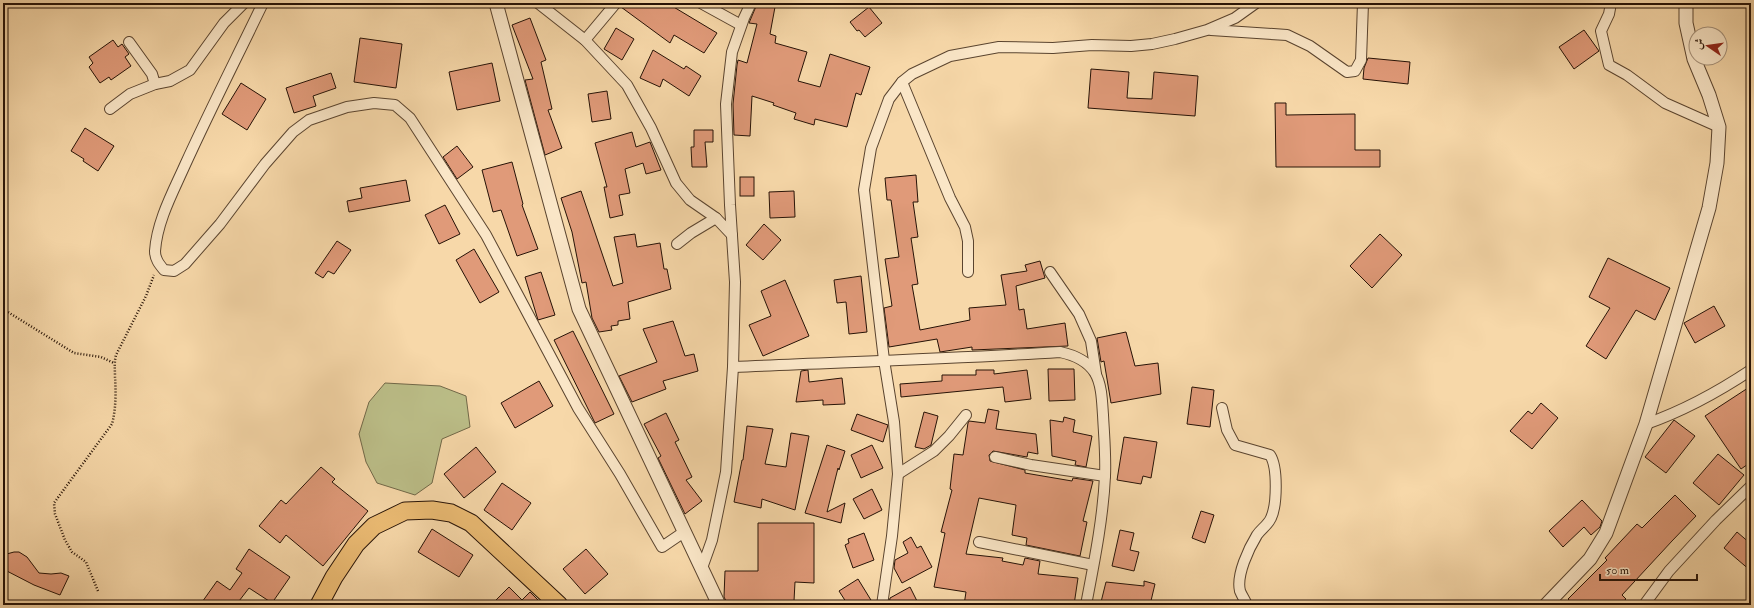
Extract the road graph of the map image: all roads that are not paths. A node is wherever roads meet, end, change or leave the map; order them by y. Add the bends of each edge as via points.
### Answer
1 (244, 3) edge
2 (263, 3) edge
3 (496, 3) edge
4 (538, 3) edge
5 (616, 3) edge
6 (701, 3) edge
7 (751, 3) edge
8 (1256, 3) edge
9 (1364, 3) edge
10 (1611, 3) edge
11 (1686, 3) edge
12 (741, 25) junction
13 (1207, 30) junction
14 (585, 40) junction
15 (129, 42) dead end
16 (902, 82) junction
17 (155, 84) junction
18 (110, 109) dead end
19 (1719, 127) junction
20 (716, 218) junction
21 (732, 235) junction
22 (677, 244) dead end
23 (968, 272) dead end
24 (1050, 272) dead end
25 (884, 360) junction
26 (733, 367) junction
27 (1751, 370) edge
28 (1096, 374) junction
29 (1222, 408) dead end
30 (966, 415) dead end
31 (1646, 424) junction
32 (996, 457) dead end
33 (898, 474) junction
34 (1105, 476) junction
35 (1751, 486) edge
36 (684, 532) junction
37 (979, 542) dead end
38 (1093, 565) junction
39 (702, 568) junction
40 (319, 605) edge
41 (559, 605) edge
42 (719, 605) edge
43 (882, 605) edge
44 (1086, 605) edge
45 (1246, 605) edge
46 (1546, 605) edge
47 (1644, 605) edge

1 - 17 street via 224,23 190,70 170,81
2 - 36 street via 169,199 158,234 155,253 158,263 164,270 174,271 185,264 220,224 265,164 293,132 309,120 347,107 374,102 395,105 410,118 486,234 578,408 662,547
3 - 36 street via 579,309
4 - 14 street
5 - 14 street
6 - 12 street
7 - 12 street
8 - 13 street via 1235,18
9 - 13 street via 1361,60 1355,71 1347,72 1310,46 1287,35
10 - 19 street via 1601,31 1609,65 1665,103
11 - 19 street via 1686,23 1694,59
12 - 21 street via 732,52 726,104
13 - 16 street via 1175,39 1131,46 999,47 973,51 950,56 929,65
14 - 20 street via 627,85 684,194
15 - 17 street via 152,74
16 - 23 street via 965,227 968,241
16 - 25 street via 889,99 871,148 864,190
17 - 18 street via 130,94
19 - 31 street via 1718,163 1709,208
20 - 21 street
20 - 22 street
21 - 26 street via 735,282
24 - 28 street via 1079,314 1091,341
25 - 26 street
25 - 28 street via 1060,352 1076,356
25 - 33 street via 894,422
26 - 39 street via 726,472 712,540
27 - 31 street via 1675,413
28 - 34 street via 1101,395
29 - 45 street via 1235,445 1270,455 1274,461 1276,494 1271,518 1257,535 1242,569 1240,590
30 - 33 street via 934,451
31 - 46 street via 1606,533 1590,559
32 - 34 street via 1031,466
33 - 43 street
34 - 38 street
35 - 47 street via 1669,571
36 - 39 street
37 - 38 street
38 - 44 street
39 - 42 street
40 - 41 main road via 356,544 374,526 404,511 432,510 451,513 471,523

